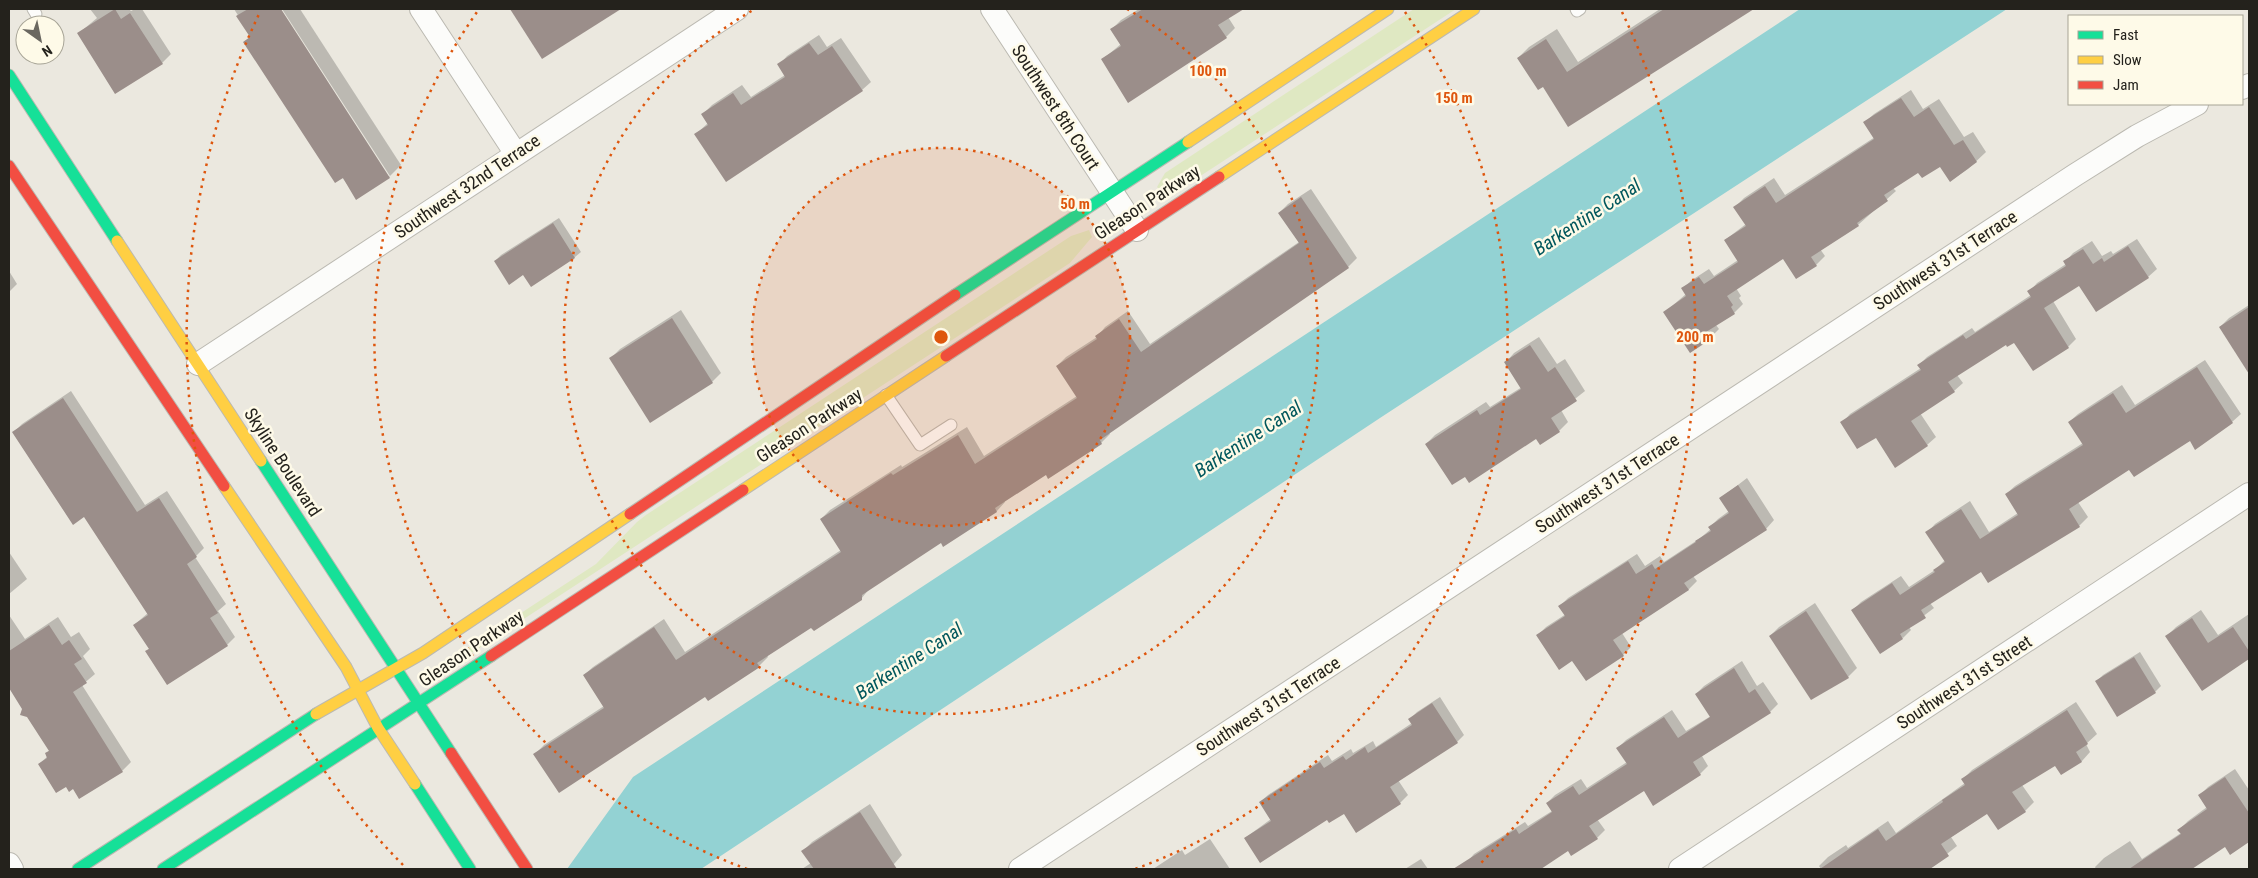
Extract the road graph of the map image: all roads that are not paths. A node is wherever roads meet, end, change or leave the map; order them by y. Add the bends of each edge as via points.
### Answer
1 (421, 9) edge
2 (737, 9) edge
3 (992, 9) edge
4 (1388, 9) edge
5 (1474, 9) edge
6 (1576, 9) edge
7 (1580, 9) edge
8 (9, 75) edge
9 (2195, 105) edge
10 (516, 154) junction
11 (9, 166) edge
12 (1112, 192) junction
13 (1137, 230) junction
14 (198, 364) junction
15 (886, 395) junction
16 (950, 426) dead end
17 (2249, 494) edge
18 (395, 668) junction
19 (357, 689) junction
20 (418, 704) junction
21 (378, 728) junction
22 (9, 864) edge
23 (525, 865) edge
24 (12, 869) edge
25 (78, 869) edge
26 (163, 869) edge
27 (470, 869) edge
28 (1020, 869) edge
29 (1680, 869) edge

1 - 10 street
2 - 10 street, Southwest 32nd Terrace
3 - 12 street, Southwest 8th Court
4 - 12 main road, Gleason Parkway
5 - 13 main road, Gleason Parkway
6 - 7 lane
8 - 14 main road, Skyline Boulevard
9 - 28 street, Southwest 31st Terrace via 2075,175
10 - 14 street, Southwest 32nd Terrace
11 - 19 main road via 346,667
12 - 13 street, Southwest 8th Court
12 - 18 main road, Gleason Parkway
13 - 15 main road, Gleason Parkway
14 - 18 main road, Skyline Boulevard
15 - 16 lane via 920,446
15 - 20 main road, Gleason Parkway
17 - 29 street, Southwest 31st Street
18 - 19 main road, Gleason Parkway
18 - 20 main road, Skyline Boulevard
19 - 21 main road
19 - 25 main road, Gleason Parkway
20 - 21 main road, Gleason Parkway
20 - 23 main road, Skyline Boulevard
21 - 26 main road, Gleason Parkway
21 - 27 main road
22 - 24 street

